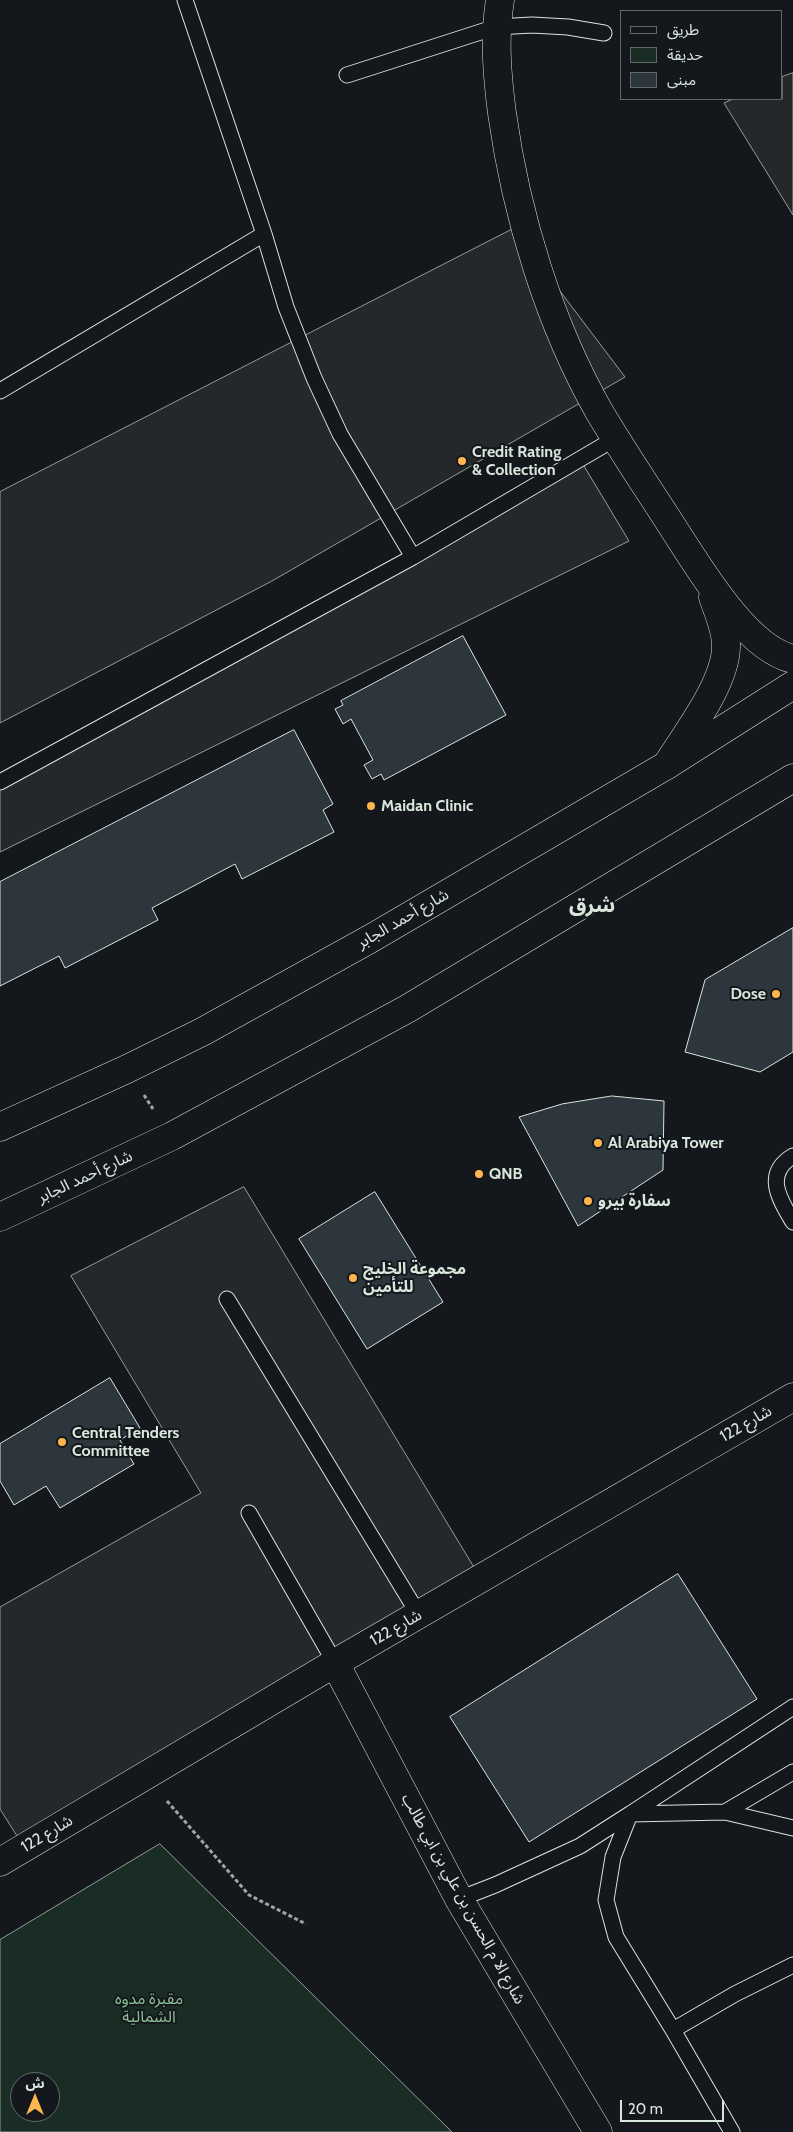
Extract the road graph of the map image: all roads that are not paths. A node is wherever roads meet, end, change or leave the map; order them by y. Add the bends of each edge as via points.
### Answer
1 (185, 0) edge
2 (500, 0) edge
3 (496, 27) junction
4 (604, 33) dead end
5 (347, 75) dead end
6 (264, 234) junction
7 (0, 391) edge
8 (616, 438) junction
9 (413, 557) junction
10 (709, 583) junction
11 (793, 658) edge
12 (793, 685) edge
13 (667, 765) junction
14 (793, 778) edge
15 (0, 782) edge
16 (0, 1127) edge
17 (793, 1156) edge
18 (0, 1217) edge
19 (793, 1222) edge
20 (227, 1299) dead end
21 (793, 1397) edge
22 (249, 1513) dead end
23 (419, 1615) junction
24 (335, 1663) junction
25 (793, 1707) edge
26 (793, 1772) edge
27 (725, 1812) junction
28 (630, 1814) junction
29 (793, 1828) edge
30 (0, 1862) edge
31 (459, 1899) junction
32 (793, 1965) edge
33 (673, 2030) junction
34 (598, 2132) edge
35 (732, 2132) edge

1 - 6 lane
2 - 3 street
3 - 4 lane via 559,26
3 - 5 lane
3 - 8 street via 506,143 534,256 569,348
6 - 7 lane
6 - 9 lane via 286,307 314,378 340,434
8 - 9 lane
8 - 10 street
9 - 15 lane
10 - 11 street via 748,631 766,646
10 - 13 street via 724,629 723,669
12 - 13 street, شارع أحمد الجابر
13 - 16 street, شارع أحمد الجابر via 370,939 202,1032
14 - 18 street, شارع أحمد الجابر via 407,1010 172,1136
17 - 19 lane via 780,1168 776,1179 777,1192
20 - 23 lane
21 - 23 street, شارع 122
22 - 24 lane
23 - 24 street, شارع 122
24 - 30 street, شارع 122
24 - 31 street, شارع الا م الحسن بن علي بن ابي طالب
25 - 28 lane
26 - 27 lane
27 - 28 lane
27 - 29 lane
28 - 31 lane via 580,1846
28 - 33 lane via 613,1857 606,1900 616,1937
31 - 34 street, شارع الا م الحسن بن علي بن ابي طالب
32 - 33 lane
33 - 35 lane

